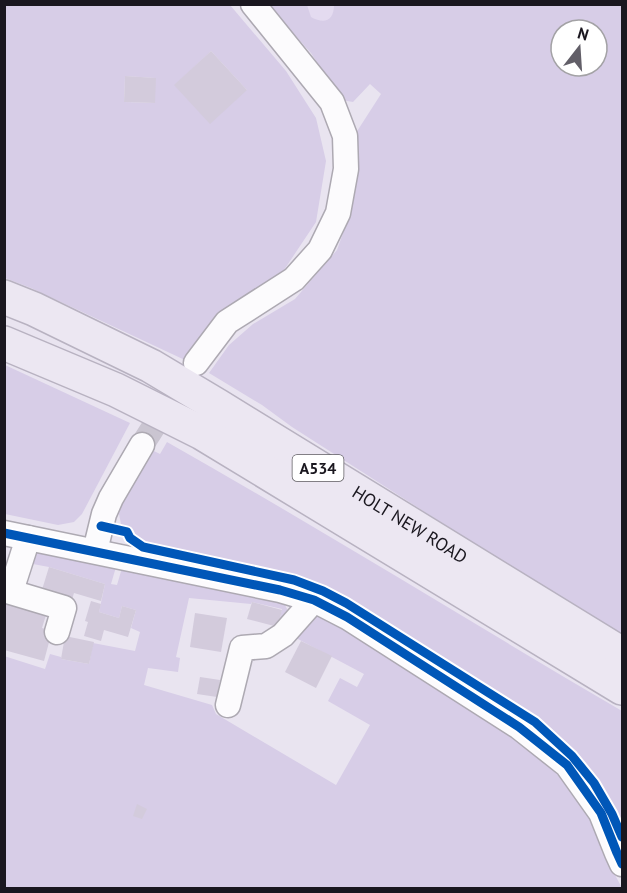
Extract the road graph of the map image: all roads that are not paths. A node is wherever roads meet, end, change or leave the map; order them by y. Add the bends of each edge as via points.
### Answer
1 (253, 4) edge
2 (4, 297) edge
3 (4, 343) edge
4 (196, 363) dead end
5 (142, 445) tunnel mouth
6 (4, 533) edge
7 (28, 538) junction
8 (96, 552) junction
9 (8, 591) edge
10 (314, 600) junction
11 (57, 632) dead end
12 (622, 654) edge
13 (622, 688) edge
14 (228, 705) dead end
15 (622, 864) edge

1 - 4 street via 332,102 345,136 346,169 338,213 320,250 294,279 227,322
2 - 12 highway, HOLT NEW ROAD / A534 via 150,366
3 - 13 highway, HOLT NEW ROAD / A534 via 116,390 202,433
5 - 8 street via 104,514
6 - 7 street
7 - 8 street
7 - 9 street
8 - 10 street
9 - 11 street via 64,608
10 - 14 street via 282,635 266,646 242,648
10 - 15 street via 519,727 567,765 601,813

